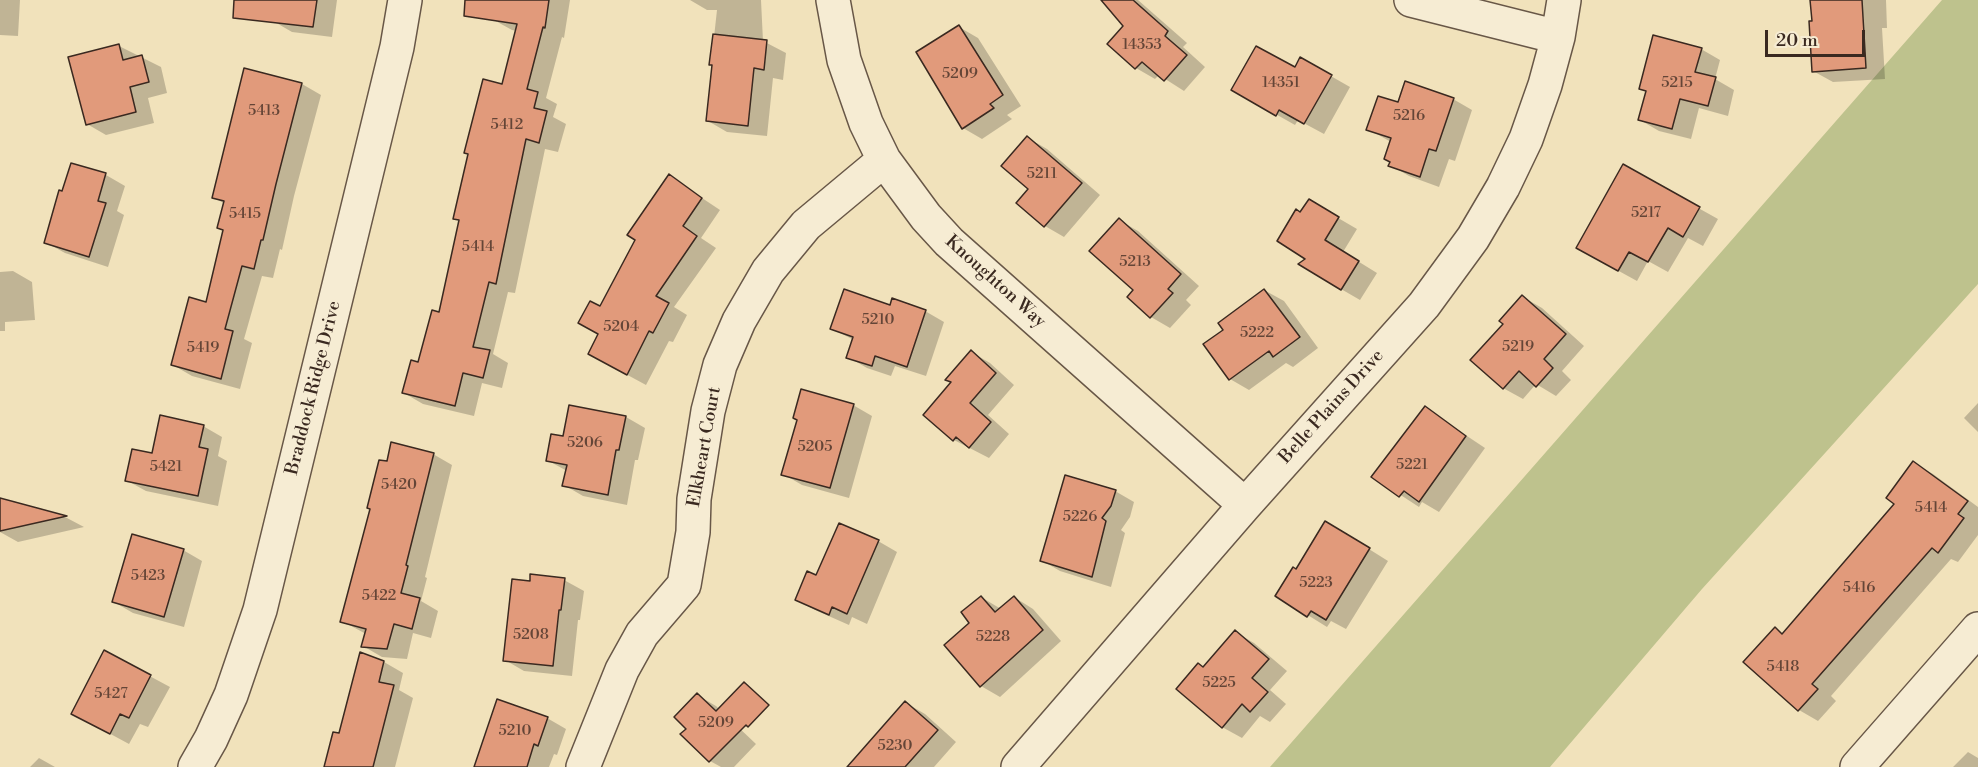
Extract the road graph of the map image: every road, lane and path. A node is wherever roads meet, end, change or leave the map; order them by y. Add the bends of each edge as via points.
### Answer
1 (405, 0) edge
2 (833, 0) edge
3 (1411, 0) edge
4 (1564, 0) edge
5 (1557, 37) junction
6 (884, 160) junction
7 (1245, 505) junction
8 (1978, 629) edge
9 (195, 767) edge
10 (583, 767) edge
11 (1018, 767) edge
12 (1857, 767) edge

1 - 9 street, Braddock Ridge Drive via 397,47 260,610 231,695
2 - 6 street, Knoughton Way via 844,60
3 - 5 street
4 - 5 street, Belle Plains Drive
5 - 7 street, Belle Plains Drive via 1526,139 1473,238 1424,305
6 - 7 street, Knoughton Way via 949,242
6 - 10 street, Elkheart Court via 806,225 768,271 739,321 720,365 708,411 684,585 642,634 622,670
7 - 11 street, Belle Plains Drive
8 - 12 street

